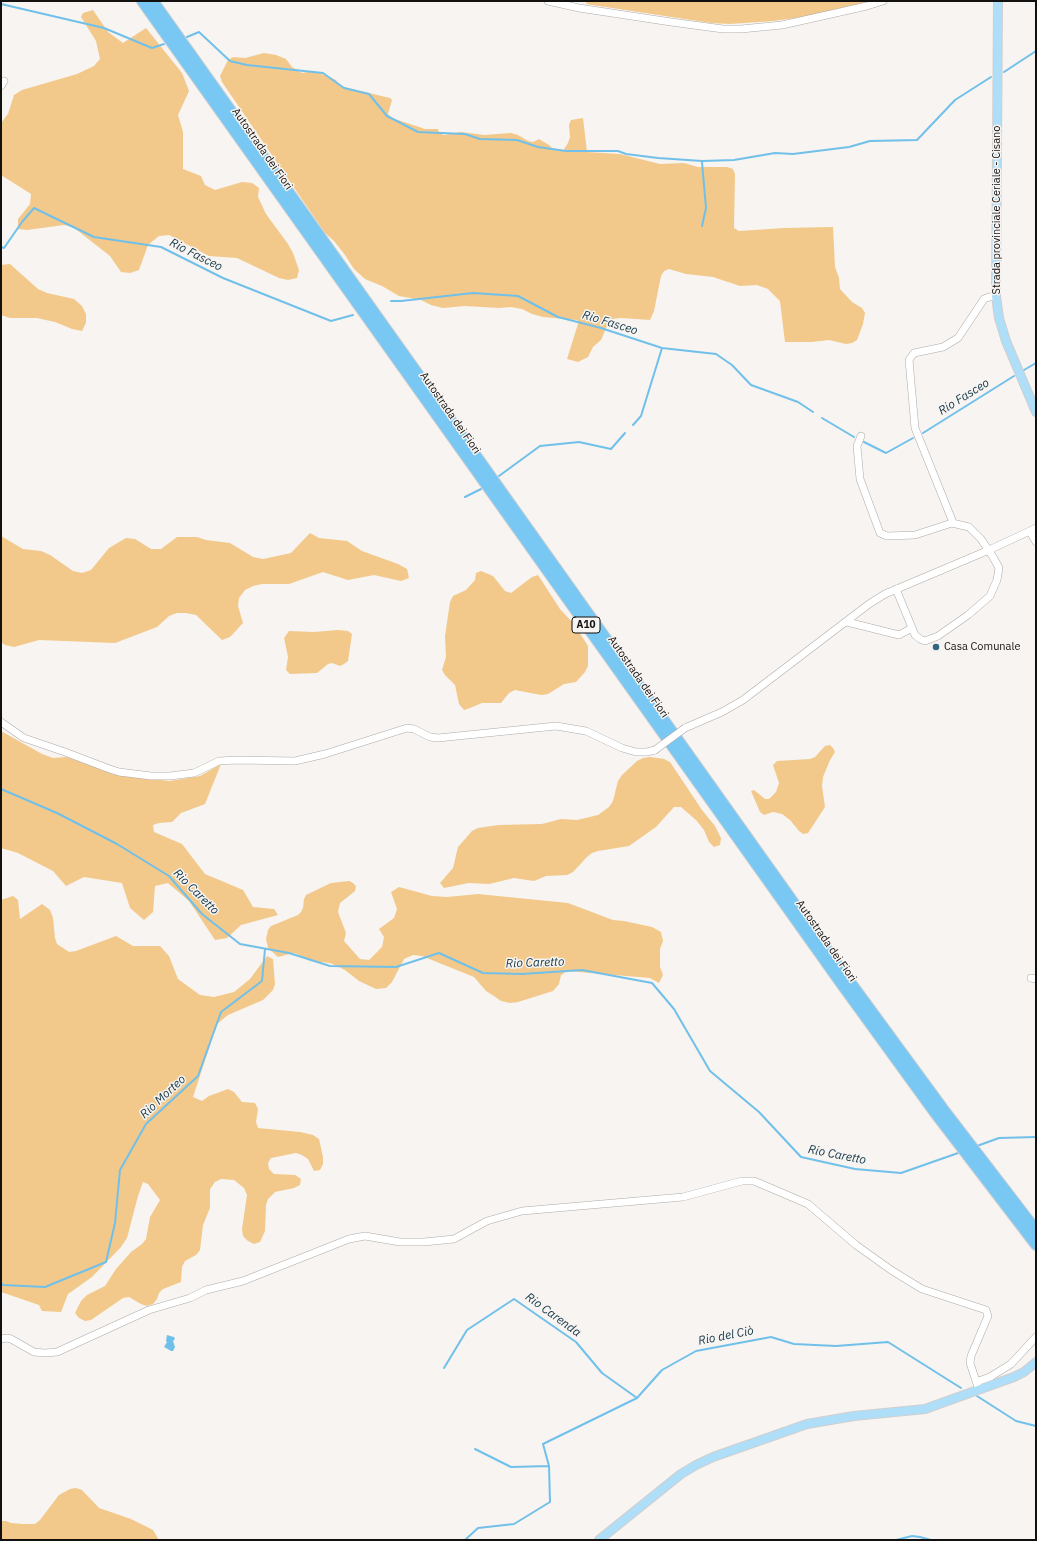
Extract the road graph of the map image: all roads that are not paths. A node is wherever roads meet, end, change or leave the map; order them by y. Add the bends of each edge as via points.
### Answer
1 (142, 1) edge
2 (153, 1) edge
3 (548, 1) edge
4 (883, 1) edge
5 (998, 1) edge
6 (996, 296) junction
7 (1036, 412) edge
8 (861, 436) dead end
9 (952, 523) junction
10 (1033, 530) edge
11 (1036, 542) edge
12 (989, 550) junction
13 (896, 589) junction
14 (846, 622) junction
15 (912, 628) junction
16 (1, 722) edge
17 (1036, 1230) edge
18 (1036, 1245) edge
19 (1036, 1337) edge
20 (1, 1339) edge
21 (1036, 1362) edge
22 (977, 1386) junction
23 (599, 1540) edge

1 - 18 highway, Autostrada dei Fiori / A10 via 844,988
2 - 17 highway, Autostrada dei Fiori / A10 via 848,979
3 - 4 street via 609,13 723,29 741,29 782,25
5 - 6 main road, Strada provinciale Ceriale - Cisano
6 - 7 main road, Strada provinciale Ceriale - Cisano via 1004,335
6 - 9 street via 984,299 958,338 943,347 914,353 909,360 915,428
8 - 9 street via 857,446 860,479 880,533 887,536 915,535
9 - 12 street via 969,528
10 - 11 street
10 - 12 street
12 - 13 street
12 - 15 street via 999,568 990,596 938,636 925,641 915,635
13 - 14 street via 876,599
13 - 15 street
14 - 15 street via 899,635
14 - 16 street, bridge via 743,700 685,728 655,750 647,752 622,748 586,731 556,726 438,738 407,728 295,761 237,760 219,762 194,773 151,776 107,768 24,738
19 - 22 street via 1011,1364
20 - 22 street via 11,1339 34,1352 57,1352 149,1310 190,1298 206,1290 243,1281 349,1239 365,1236 400,1242 454,1239 487,1221 522,1211 683,1197 742,1181 754,1181 808,1204 856,1245 922,1289 986,1310 988,1316 970,1363
21 - 22 main road via 1014,1377
22 - 23 main road via 925,1409 854,1416 807,1424 713,1457 681,1474

